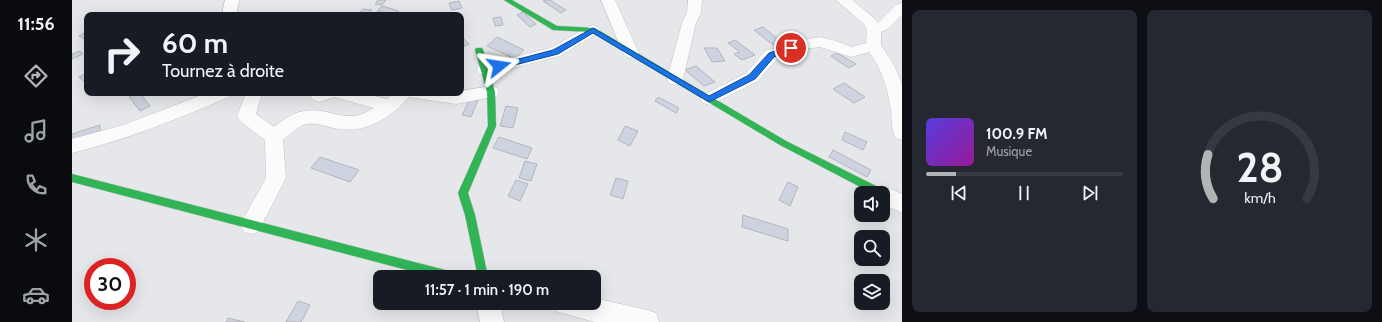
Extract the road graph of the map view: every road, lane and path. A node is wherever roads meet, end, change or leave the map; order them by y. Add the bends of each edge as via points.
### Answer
1 (232, 0) edge
2 (507, 0) edge
3 (608, 0) edge
4 (695, 0) edge
5 (843, 0) edge
6 (902, 7) edge
7 (230, 12) edge
8 (593, 30) junction
9 (874, 30) junction
10 (873, 46) junction
11 (479, 50) dead end
12 (631, 53) junction
13 (485, 70) junction
14 (675, 79) junction
15 (491, 92) junction
16 (216, 96) edge
17 (253, 96) edge
18 (368, 96) edge
19 (439, 96) edge
20 (397, 99) edge
21 (709, 99) junction
22 (902, 133) edge
23 (274, 137) junction
24 (72, 146) edge
25 (72, 178) edge
26 (866, 186) edge
27 (890, 198) edge
28 (902, 204) edge
29 (251, 225) junction
30 (427, 270) edge
31 (482, 270) edge
32 (489, 310) edge
33 (594, 310) edge
34 (492, 322) edge
35 (647, 322) edge

1 - 7 street
2 - 8 street via 555,28
3 - 12 street
4 - 14 street
5 - 9 street via 870,22
6 - 9 street via 883,26
8 - 12 street
8 - 13 street via 555,52
9 - 10 street
10 - 21 street via 851,52 820,42 802,44 771,55 752,77
10 - 22 street via 880,54 898,97
11 - 13 street
12 - 14 street
13 - 15 street
14 - 21 street
15 - 19 street via 456,98
15 - 31 street via 492,126 463,193
16 - 24 street via 156,120 95,141
17 - 23 street via 246,116
18 - 20 street
20 - 23 street via 370,119 345,124 325,118 300,119
21 - 26 street via 783,143
23 - 29 street via 276,178
25 - 29 street
27 - 28 street
29 - 30 street
32 - 34 street
33 - 35 street

